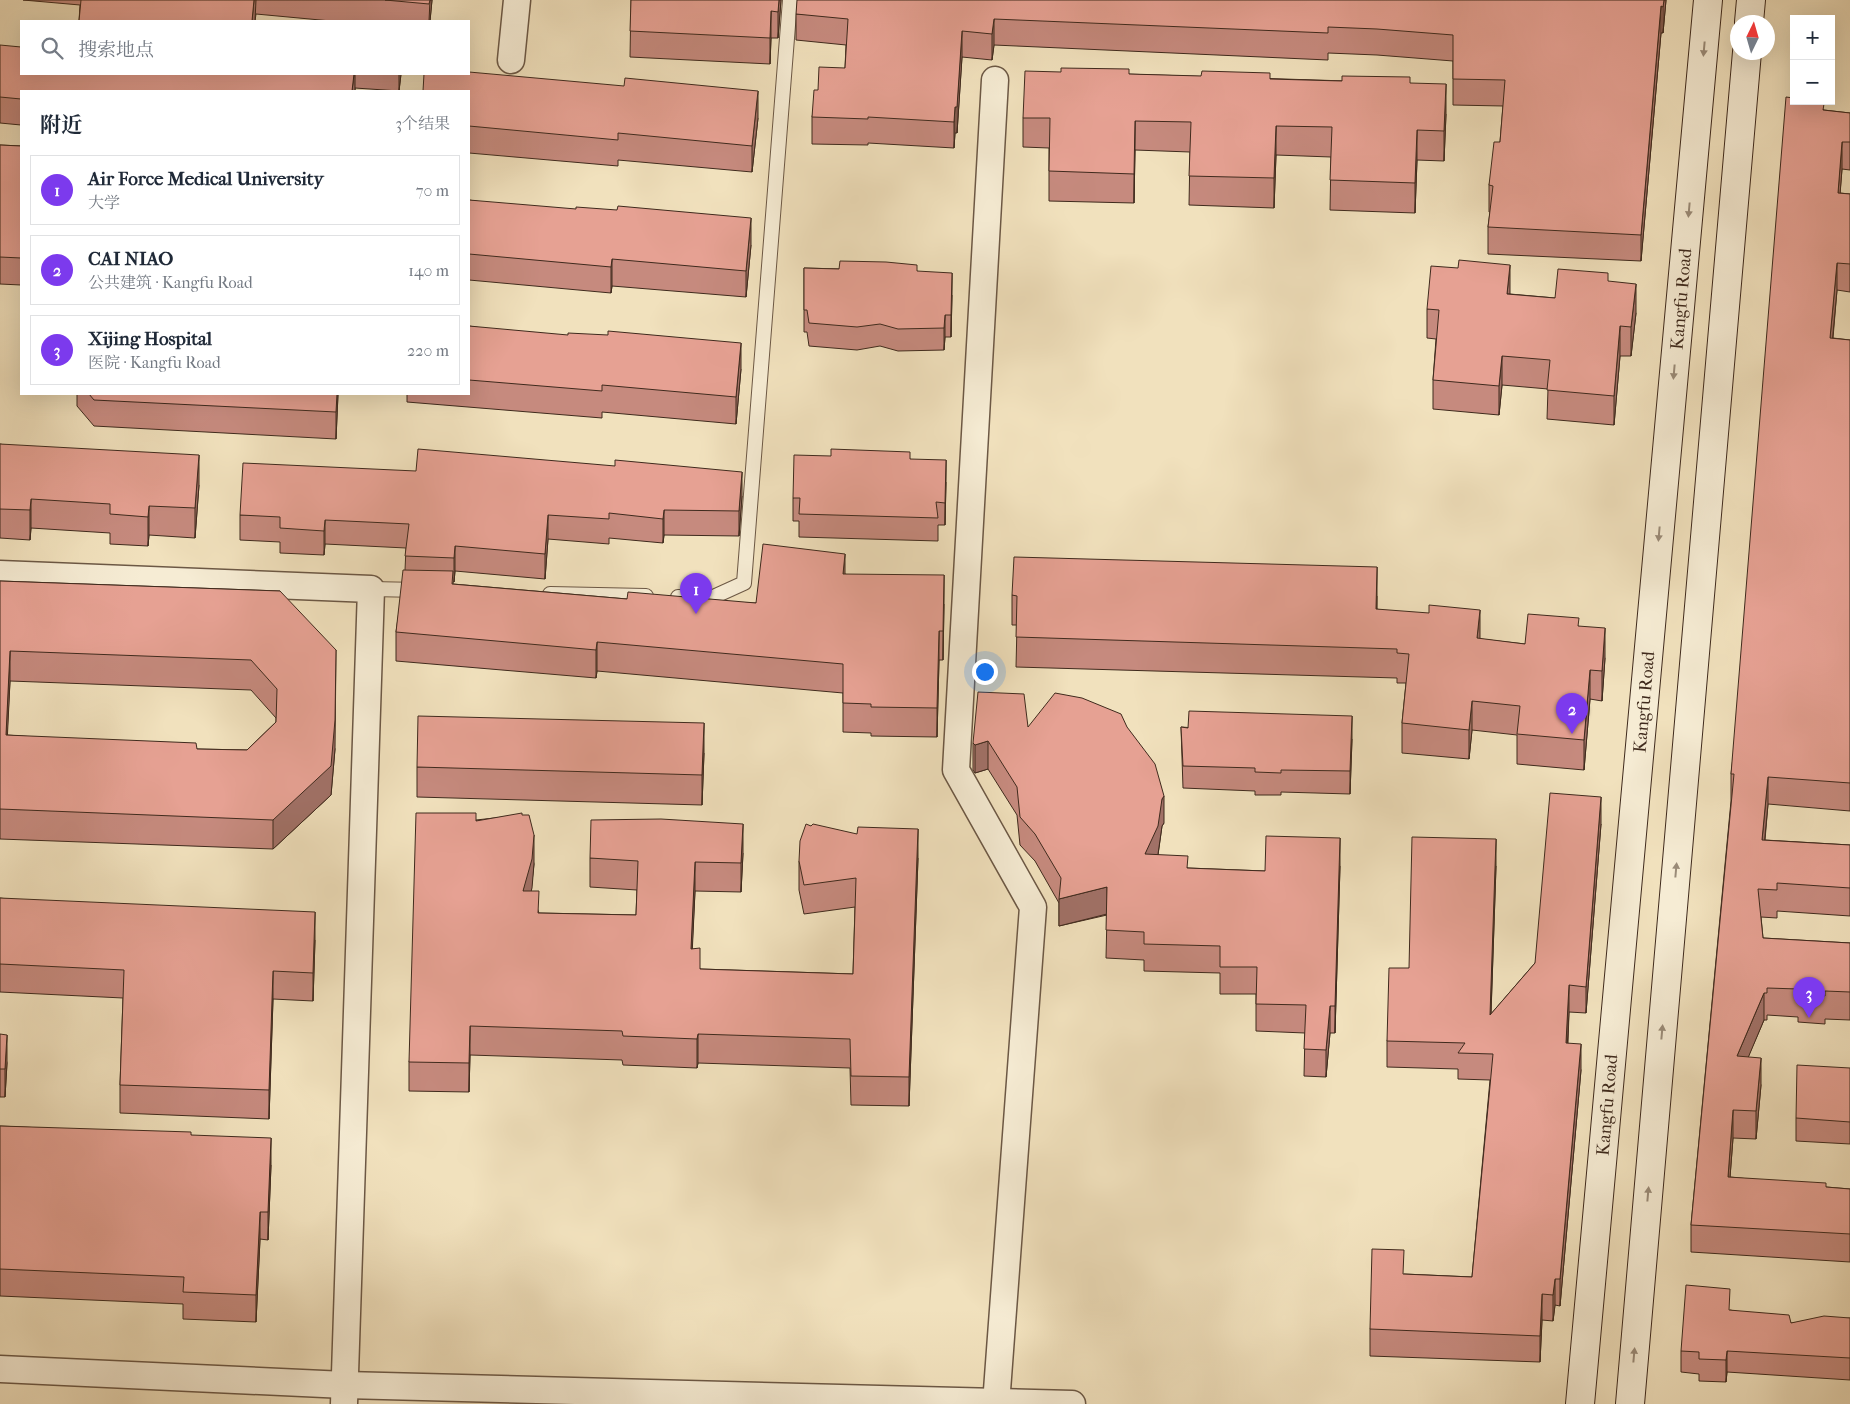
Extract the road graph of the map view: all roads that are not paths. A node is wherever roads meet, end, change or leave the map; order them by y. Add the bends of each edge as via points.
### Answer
1 (517, 0) edge
2 (790, 0) edge
3 (1708, 0) edge
4 (1751, 0) edge
5 (1750, 15) edge
6 (511, 60) dead end
7 (1746, 60) edge
8 (995, 80) dead end
9 (0, 574) edge
10 (371, 589) junction
11 (429, 590) edge
12 (536, 593) edge
13 (0, 1369) edge
14 (345, 1395) edge
15 (996, 1403) edge
16 (1072, 1404) edge
17 (1580, 1404) edge
18 (1630, 1404) edge

1 - 6 street
2 - 12 lane via 744,583 711,598
3 -> 17 main road, Kangfu Road
4 - 5 main road
18 -> 7 main road
8 - 15 street via 956,770 1033,907
9 - 10 street
10 - 11 lane
10 - 14 street
13 - 14 street
14 - 15 street
15 - 16 street

